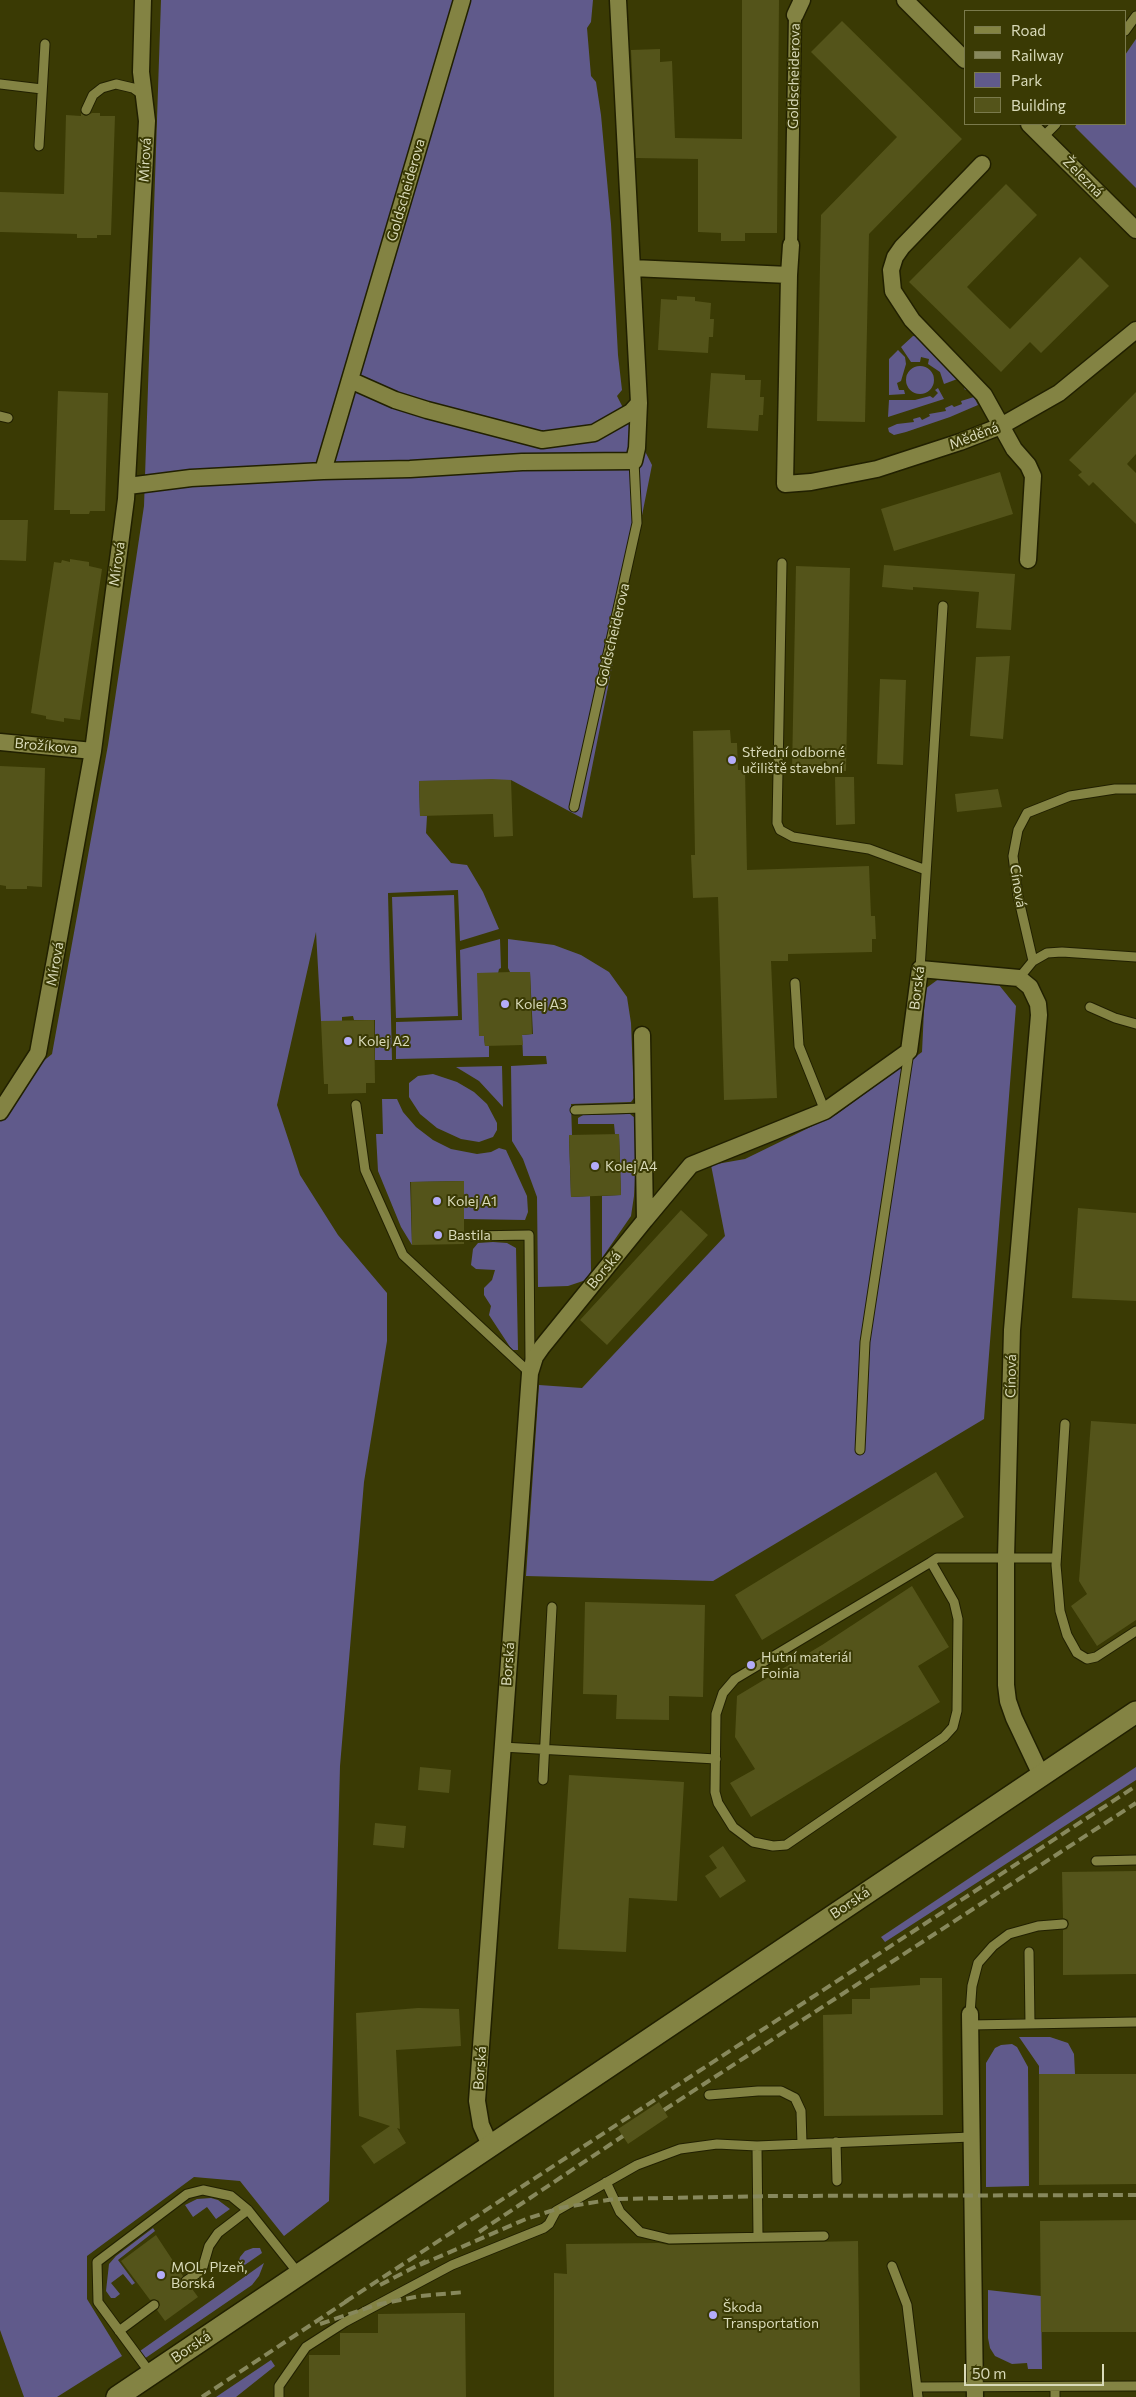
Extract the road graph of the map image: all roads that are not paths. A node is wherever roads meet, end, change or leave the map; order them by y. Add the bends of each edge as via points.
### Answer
1 (144, 0) edge
2 (462, 0) edge
3 (618, 0) edge
4 (802, 0) edge
5 (905, 0) edge
6 (795, 15) joint
7 (1136, 16) edge
8 (1126, 30) edge
9 (45, 44) dead end
10 (964, 59) edge
11 (0, 84) edge
12 (42, 90) junction
13 (144, 96) junction
14 (86, 110) dead end
15 (1030, 125) edge
16 (1055, 125) edge
17 (1043, 137) junction
18 (39, 146) dead end
19 (982, 164) dead end
20 (1136, 230) edge
21 (791, 245) joint
22 (632, 268) junction
23 (790, 275) junction
24 (1136, 330) edge
25 (350, 380) junction
26 (639, 403) junction
27 (1001, 426) junction
28 (634, 461) junction
29 (323, 471) junction
30 (785, 484) joint
31 (128, 486) junction
32 (1028, 560) dead end
33 (782, 563) dead end
34 (942, 606) dead end
35 (0, 742) edge
36 (93, 751) junction
37 (1136, 789) edge
38 (574, 807) dead end
39 (926, 870) junction
40 (1136, 957) edge
41 (1032, 961) junction
42 (920, 969) junction
43 (1019, 978) junction
44 (795, 983) dead end
45 (1090, 1007) dead end
46 (1136, 1024) edge
47 (642, 1035) dead end
48 (909, 1051) junction
49 (356, 1105) dead end
50 (643, 1108) junction
51 (575, 1110) dead end
52 (825, 1111) junction
53 (0, 1112) edge
54 (645, 1220) junction
55 (472, 1236) dead end
56 (530, 1373) junction
57 (1065, 1424) dead end
58 (860, 1450) dead end
59 (1006, 1558) junction
60 (1056, 1558) junction
61 (931, 1562) junction
62 (552, 1607) dead end
63 (1136, 1631) edge
64 (1136, 1712) edge
65 (502, 1747) junction
66 (544, 1750) junction
67 (716, 1760) junction
68 (1041, 1775) junction
69 (542, 1780) dead end
70 (1096, 1860) dead end
71 (1136, 1860) edge
72 (1063, 1924) dead end
73 (1029, 1952) dead end
74 (970, 2019) junction
75 (1136, 2022) edge
76 (1030, 2024) junction
77 (709, 2095) dead end
78 (971, 2137) junction
79 (836, 2142) junction
80 (802, 2144) junction
81 (490, 2145) junction
82 (757, 2146) junction
83 (837, 2181) dead end
84 (606, 2182) junction
85 (248, 2210) junction
86 (824, 2236) dead end
87 (758, 2238) junction
88 (892, 2266) dead end
89 (299, 2274) junction
90 (186, 2281) dead end
91 (154, 2305) dead end
92 (119, 2331) junction
93 (151, 2374) junction
94 (1136, 2386) edge
95 (1055, 2387) junction
96 (918, 2392) edge
97 (975, 2392) edge
98 (117, 2397) edge
99 (279, 2397) edge
100 (1055, 2397) edge

1 - 13 street, Mírová via 140,72
2 - 25 street, Goldscheiderova
3 - 22 street, Goldscheiderova
4 - 6 street, Goldscheiderova
5 - 10 street
6 - 21 street, Goldscheiderova
7 - 8 lane
9 - 12 lane
11 - 12 lane
12 - 18 lane
13 - 14 lane via 133,88 116,84 93,95
13 - 31 street, Mírová via 147,121
15 - 17 street, Železná
16 - 17 lane
17 - 20 street, Železná
19 - 27 street via 902,247 891,270 893,291 912,320 972,380
21 - 23 street, Goldscheiderova
22 - 23 street
22 - 26 street, Goldscheiderova
23 - 30 street, Goldscheiderova
24 - 27 street, Měděná via 1059,393
25 - 26 street via 427,410 542,440 594,433 631,412
25 - 29 street, Goldscheiderova
26 - 28 street, Goldscheiderova
27 - 30 street, Měděná via 877,468
27 - 32 street via 1033,476
28 - 29 street via 522,462
28 - 38 lane, Goldscheiderova via 638,524
29 - 31 street via 191,478
31 - 36 street, Mírová
33 - 39 lane via 777,823 780,830 792,837 869,849
34 - 39 lane, Borská
35 - 36 street, Brožíkova
36 - 53 street, Mírová via 38,1053
37 - 41 lane, Cínová via 1070,796 1026,813 1018,830 1013,856
39 - 42 lane, Borská
40 - 41 lane via 1062,952 1047,953
41 - 43 lane
42 - 43 street
42 - 48 street, Borská
43 - 59 street, Cínová via 1035,994 1039,1015 1012,1330
44 - 52 lane via 799,1046
45 - 46 lane
47 - 50 street
48 - 52 street, Borská
48 - 58 lane via 865,1342
49 - 56 lane via 366,1170 403,1255
50 - 51 lane
50 - 54 street
52 - 54 street, Borská via 691,1165
54 - 56 street, Borská via 542,1347
55 - 56 lane via 529,1235
56 - 65 street, Borská
57 - 60 lane
59 - 60 lane
59 - 61 lane via 937,1558
59 - 68 street, Cínová via 1008,1702
60 - 63 lane via 1060,1611 1067,1635 1077,1653 1087,1659 1096,1657
61 - 67 lane via 735,1679 723,1693 716,1714
61 - 67 lane via 954,1602 958,1619 957,1711 953,1727 944,1737 786,1844 773,1846 753,1842 733,1827 718,1804
62 - 66 lane
64 - 68 street, Borská
65 - 66 lane
65 - 81 street, Borská via 477,2101 481,2126
66 - 67 lane
66 - 69 lane
68 - 81 street, Borská
70 - 71 lane
72 - 74 lane via 1038,1926 1009,1934 993,1946 978,1963 972,1986
73 - 76 lane
74 - 76 lane
74 - 78 street
75 - 76 lane
77 - 80 lane via 758,2091 780,2092 795,2098 801,2111
78 - 79 lane
78 - 97 street
79 - 80 lane
79 - 83 lane
80 - 82 lane
81 - 89 street, Borská
82 - 84 lane via 716,2144 680,2149 637,2165
82 - 87 lane
84 - 87 lane via 620,2212 640,2232 669,2239
84 - 99 lane via 556,2211 544,2228 452,2265 345,2322 306,2347 279,2386
85 - 89 lane
85 - 90 lane via 218,2233 209,2246 202,2270
85 - 92 lane via 231,2196 212,2190 195,2191 97,2262 98,2302
86 - 87 lane
88 - 96 lane via 906,2305
89 - 93 street, Borská
91 - 92 lane
92 - 93 lane
93 - 98 street, Borská
94 - 95 lane
95 - 97 lane
95 - 100 lane
96 - 97 lane

